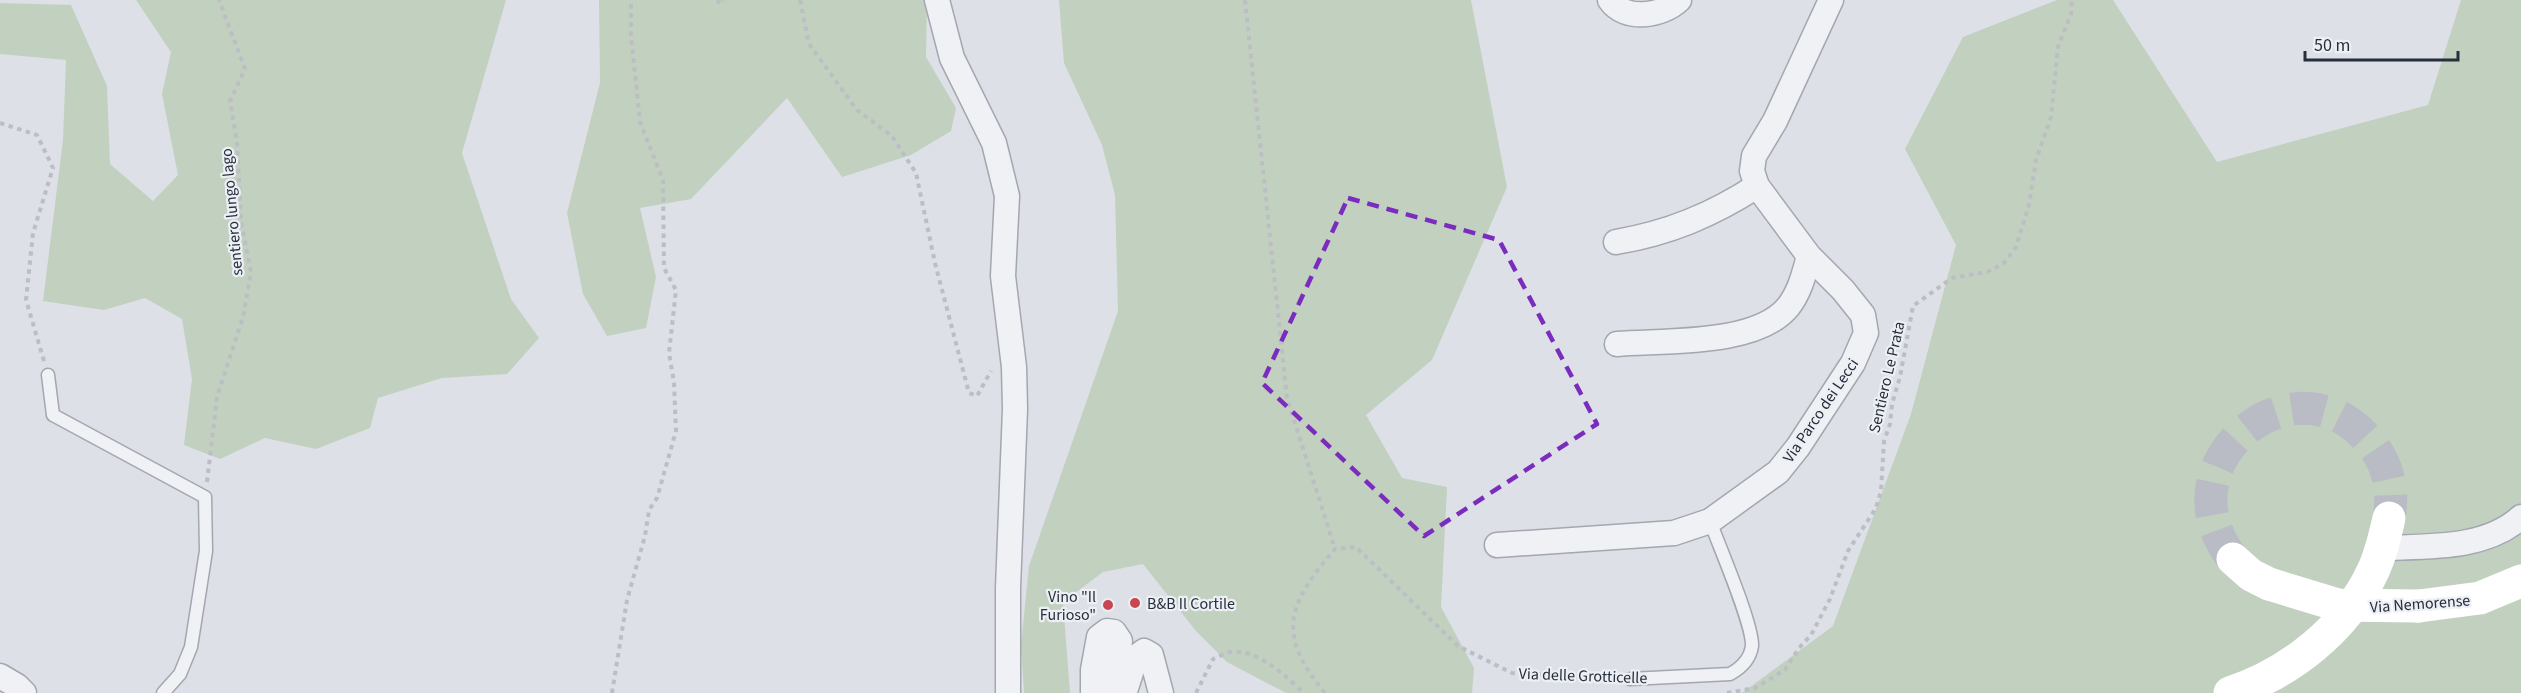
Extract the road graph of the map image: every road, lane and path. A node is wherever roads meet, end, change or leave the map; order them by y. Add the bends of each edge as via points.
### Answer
1 (219, 0) edge
2 (631, 0) edge
3 (717, 0) edge
4 (723, 0) edge
5 (800, 0) edge
6 (937, 0) edge
7 (1245, 0) edge
8 (1610, 0) edge
9 (1679, 0) edge
10 (1831, 0) edge
11 (2072, 0) edge
12 (0, 123) edge
13 (1757, 186) junction
14 (1616, 242) dead end
15 (1809, 256) junction
16 (1617, 344) dead end
17 (993, 368) dead end
18 (48, 375) joint
19 (205, 497) junction
20 (2521, 517) edge
21 (1710, 521) junction
22 (2386, 533) joint
23 (1497, 544) dead end
24 (1335, 549) junction
25 (2238, 564) tunnel mouth
26 (2521, 581) edge
27 (0, 676) edge
28 (1630, 679) joint
29 (24, 693) edge
30 (164, 693) edge
31 (612, 693) edge
32 (1008, 693) edge
33 (1093, 693) edge
34 (1161, 693) edge
35 (1196, 693) edge
36 (1304, 693) edge
37 (1325, 693) edge
38 (1727, 693) edge
39 (2230, 693) edge

1 - 19 path, sentiero lungo lago via 245,69 230,101 237,142 241,221 251,272 243,316 217,397
2 - 31 path via 640,122 663,180 664,268 676,290 669,353 676,431 657,498 649,510 627,600
3 - 4 path via 721,4
5 - 17 path via 809,44 857,111 892,136 916,173 969,393 977,396
6 - 32 street via 948,46 988,128 1006,188 1008,223 1002,265 1014,368
7 - 24 path via 1287,398
8 - 9 street via 1615,7 1635,15 1669,10
10 - 13 street via 1775,121 1754,156 1752,171
11 - 38 path, Sentiero Le Prata via 2071,14 2058,47 2051,117 2036,160 2029,205 2016,247 2004,262 1968,277 1952,278 1913,306 1884,441 1876,508 1848,551 1811,635 1785,670 1755,688
12 - 18 path via 38,135 53,168 33,233 26,300
13 - 14 street via 1679,228
13 - 15 street, Via Parco dei Lecci
15 - 16 street via 1795,297 1767,324 1723,336
15 - 21 street, Via Parco dei Lecci via 1860,309 1865,321 1864,340 1798,447 1778,471
18 - 19 lane via 53,415
19 - 30 lane via 206,552 191,647 180,674
20 - 22 street via 2496,533 2469,541
21 - 23 street, Via Parco dei Lecci via 1674,533
21 - 28 lane, Via delle Grotticelle via 1748,624 1750,654 1739,670 1730,674
22 - 39 main road, Via Nemorense via 2364,589 2322,638 2275,673
24 - 28 path, Via delle Grotticelle via 1356,547 1458,646 1512,673
24 - 37 path via 1295,606 1292,634 1307,672
25 - 26 main road, Via Nemorense, bridge via 2269,584 2338,605 2419,606 2480,598
27 - 29 street
33 - 34 street via 1099,637 1107,631 1114,632 1120,641 1112,681 1115,690 1125,691 1136,657 1144,651 1151,655
35 - 36 path via 1213,659 1231,652 1254,656

